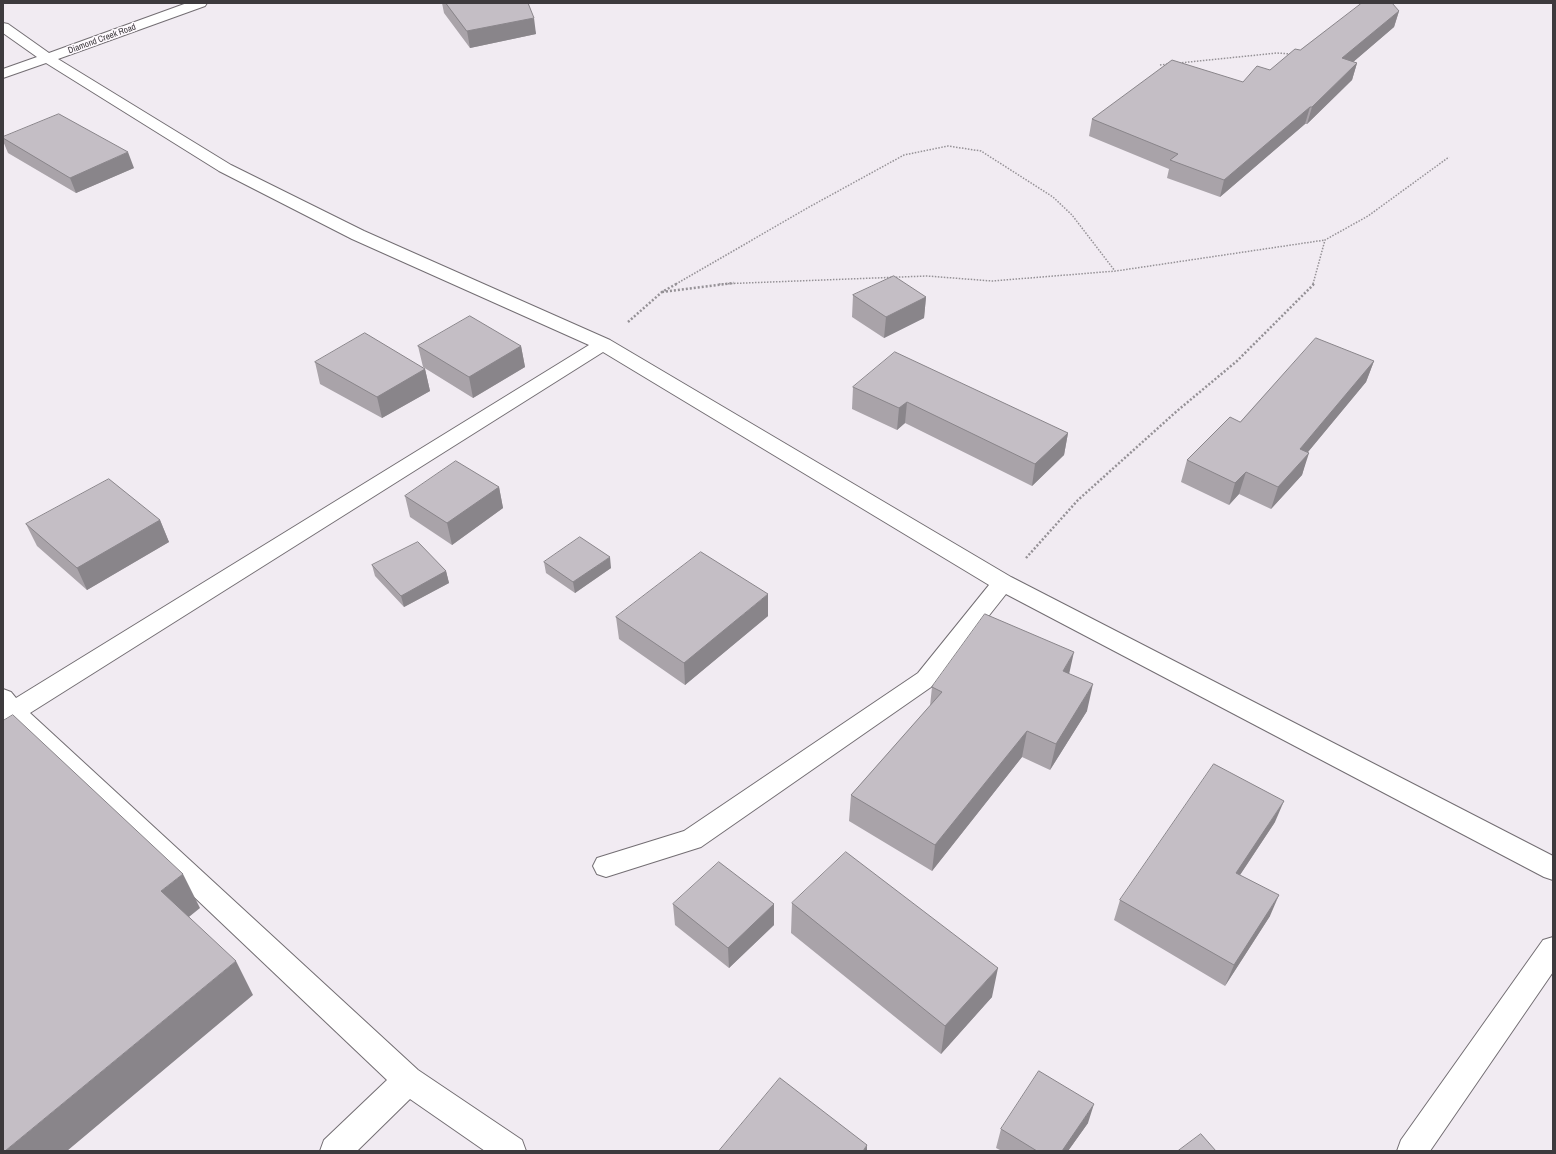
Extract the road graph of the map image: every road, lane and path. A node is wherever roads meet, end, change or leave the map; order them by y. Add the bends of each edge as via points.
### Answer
1 (200, 3) edge
2 (3, 27) edge
3 (1299, 54) edge
4 (47, 58) junction
5 (1172, 63) edge
6 (1178, 63) edge
7 (1160, 65) dead end
8 (3, 74) edge
9 (1449, 157) dead end
10 (1325, 240) junction
11 (1116, 272) junction
12 (662, 292) junction
13 (603, 344) junction
14 (1003, 583) junction
15 (7, 709) edge
16 (606, 866) dead end
17 (1553, 869) edge
18 (1553, 949) edge
19 (408, 1080) junction
20 (335, 1151) edge
21 (511, 1151) edge
22 (1412, 1151) edge

1 - 4 street, Diamond Creek Road
2 - 4 street
3 - 6 path via 1277,53
4 - 8 street, Diamond Creek Road
4 - 13 street via 225,168 358,235
5 - 7 path
9 - 10 path via 1368,216
10 - 11 path
10 - 14 path via 1313,285 1237,361 1078,500
11 - 12 path via 992,281 927,276 723,283
11 - 12 path via 1072,215 1053,197 981,151 948,146 904,155
12 - 13 path
13 - 14 street
13 - 15 street
14 - 16 street via 926,679 692,838
14 - 17 street
15 - 19 street
18 - 22 street
19 - 20 street
19 - 21 street

